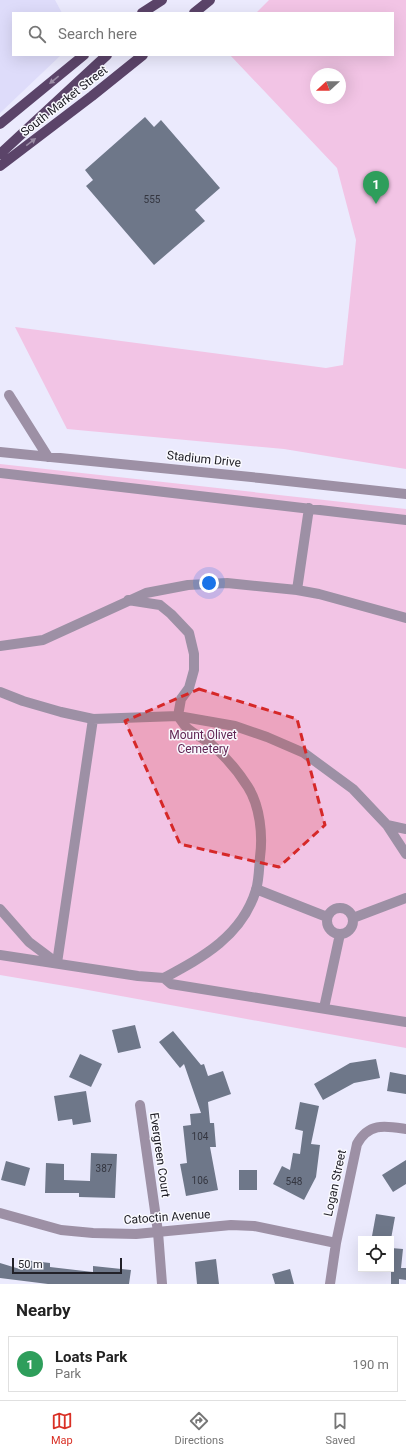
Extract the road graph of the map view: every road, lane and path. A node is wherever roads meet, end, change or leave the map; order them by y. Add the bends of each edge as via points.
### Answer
1 (164, 0) edge
2 (210, 0) edge
3 (144, 12) edge
4 (153, 12) edge
5 (195, 12) edge
6 (83, 56) edge
7 (105, 56) edge
8 (142, 56) edge
9 (0, 124) edge
10 (0, 154) edge
11 (0, 166) edge
12 (9, 395) dead end
13 (0, 452) edge
14 (48, 457) junction
15 (0, 473) edge
16 (406, 494) edge
17 (309, 508) junction
18 (406, 520) edge
19 (297, 590) junction
20 (128, 600) junction
21 (406, 618) edge
22 (0, 646) edge
23 (0, 692) edge
24 (178, 716) junction
25 (93, 719) junction
26 (386, 825) junction
27 (406, 829) edge
28 (406, 854) edge
29 (256, 889) junction
30 (406, 898) edge
31 (0, 909) edge
32 (327, 917) junction
33 (353, 918) junction
34 (340, 934) junction
35 (0, 955) edge
36 (57, 963) junction
37 (164, 978) junction
38 (324, 1008) junction
39 (406, 1022) edge
40 (140, 1105) dead end
41 (406, 1129) edge
42 (0, 1213) edge
43 (158, 1232) junction
44 (336, 1243) junction
45 (162, 1284) edge
46 (330, 1284) edge

1 - 3 main road
1 - 4 main road
2 - 5 main road
6 -> 9 main road
7 - 10 main road, South Market Street
11 -> 8 main road, South Market Street
12 - 14 street
13 - 14 street, Stadium Drive
14 - 16 street, Stadium Drive
15 - 17 street
17 - 18 street
17 - 19 street
19 - 20 street via 227,583 188,585 146,593
19 - 21 street
20 - 22 street via 43,640
20 - 24 street via 160,605 189,633 194,654 194,670 189,688 181,699
23 - 25 street via 23,701
24 - 25 street
24 - 26 street via 235,726 304,753 353,789
24 - 29 street via 186,728 212,745 233,766 249,788 259,814 262,841
25 - 36 street
26 - 27 street
26 - 28 street
29 - 32 street
29 - 37 street via 243,918 233,931 204,956
30 - 33 street
31 - 36 street via 29,942
32 - 33 street via 331,911 344,908
32 - 34 street via 326,924 330,930
33 - 34 street via 353,925 349,931
34 - 38 street
35 - 36 street
36 - 37 street
37 - 38 street via 171,984
38 - 39 street
40 - 43 street, Evergreen Court
41 - 44 street, Logan Street via 378,1127 368,1131 360,1139 355,1149
42 - 43 street, Catoctin Avenue via 61,1230 109,1234
43 - 44 street, Catoctin Avenue via 231,1225 254,1226
43 - 45 street, Evergreen Court
44 - 46 street, Logan Street

